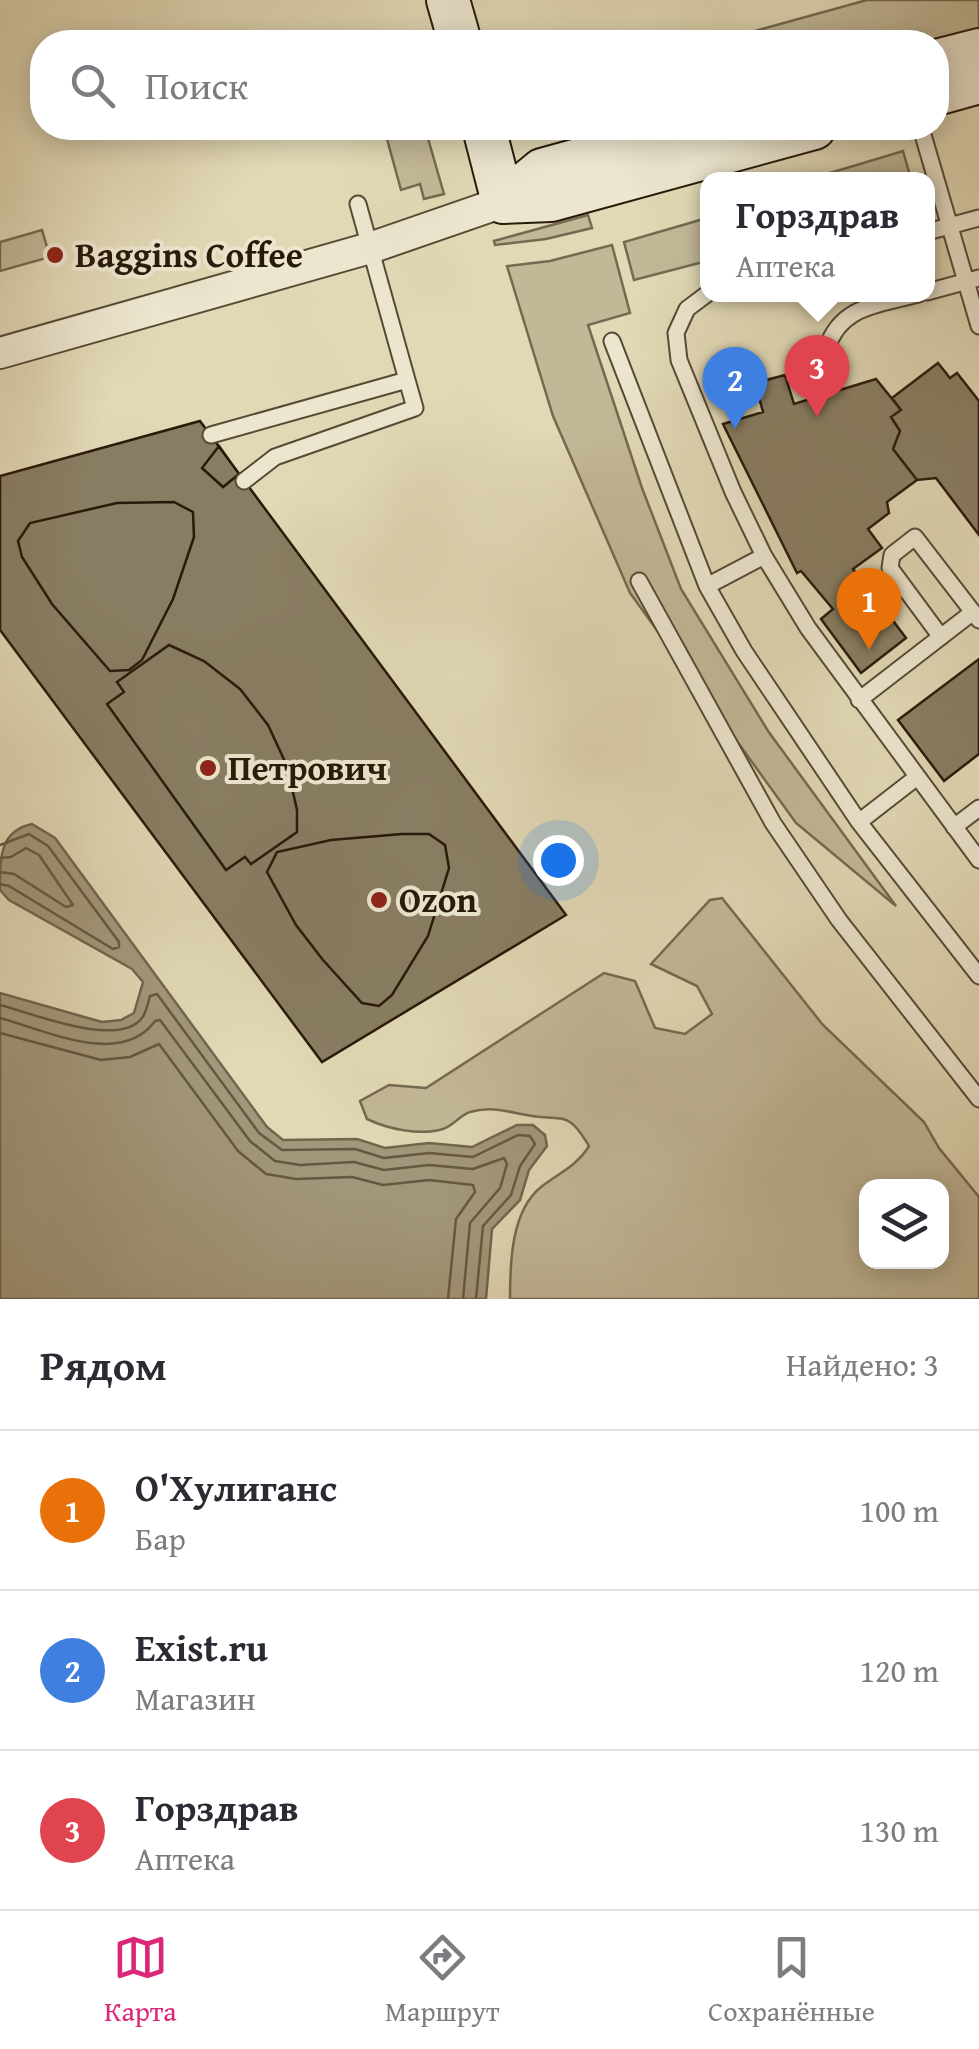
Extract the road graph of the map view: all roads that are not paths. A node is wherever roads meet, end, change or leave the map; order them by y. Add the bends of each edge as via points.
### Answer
1 (448, 0) edge
2 (457, 30) edge
3 (979, 50) edge
4 (949, 58) edge
5 (979, 82) edge
6 (949, 90) edge
7 (487, 140) edge
8 (651, 140) edge
9 (770, 140) edge
10 (925, 140) edge
11 (934, 172) edge
12 (935, 175) edge
13 (502, 202) junction
14 (358, 204) dead end
15 (979, 218) edge
16 (950, 226) junction
17 (935, 230) edge
18 (366, 235) junction
19 (972, 280) edge
20 (935, 290) edge
21 (700, 300) edge
22 (890, 302) edge
23 (979, 326) edge
24 (612, 341) dead end
25 (827, 348) dead end
26 (0, 353) edge
27 (407, 380) junction
28 (210, 435) dead end
29 (244, 480) dead end
30 (764, 556) junction
31 (639, 581) dead end
32 (707, 586) junction
33 (976, 616) edge
34 (941, 637) junction
35 (859, 700) junction
36 (917, 777) junction
37 (979, 808) edge
38 (859, 822) junction
39 (954, 827) junction
40 (979, 860) edge
41 (979, 976) edge
42 (979, 1099) edge

1 - 2 street
3 - 4 street
5 - 6 street
7 - 13 street
8 - 13 street via 542,170
9 - 13 street via 551,200
10 - 11 lane
12 - 16 lane
13 - 18 street
14 - 18 lane
15 - 16 lane
16 - 17 lane
16 - 19 lane
18 - 26 street
18 - 27 lane
19 - 20 lane
19 - 23 lane
21 - 30 lane via 676,332 679,360
22 - 25 lane via 849,314 833,328
24 - 32 lane
27 - 28 lane
27 - 29 lane via 415,408 275,457
30 - 32 lane
30 - 35 lane
31 - 42 lane via 773,823 839,920
32 - 38 lane
33 - 34 lane
33 - 34 lane via 915,537 892,555 890,568
34 - 35 lane
35 - 36 lane
36 - 38 lane
36 - 39 lane
37 - 39 lane
38 - 41 lane
39 - 40 lane

